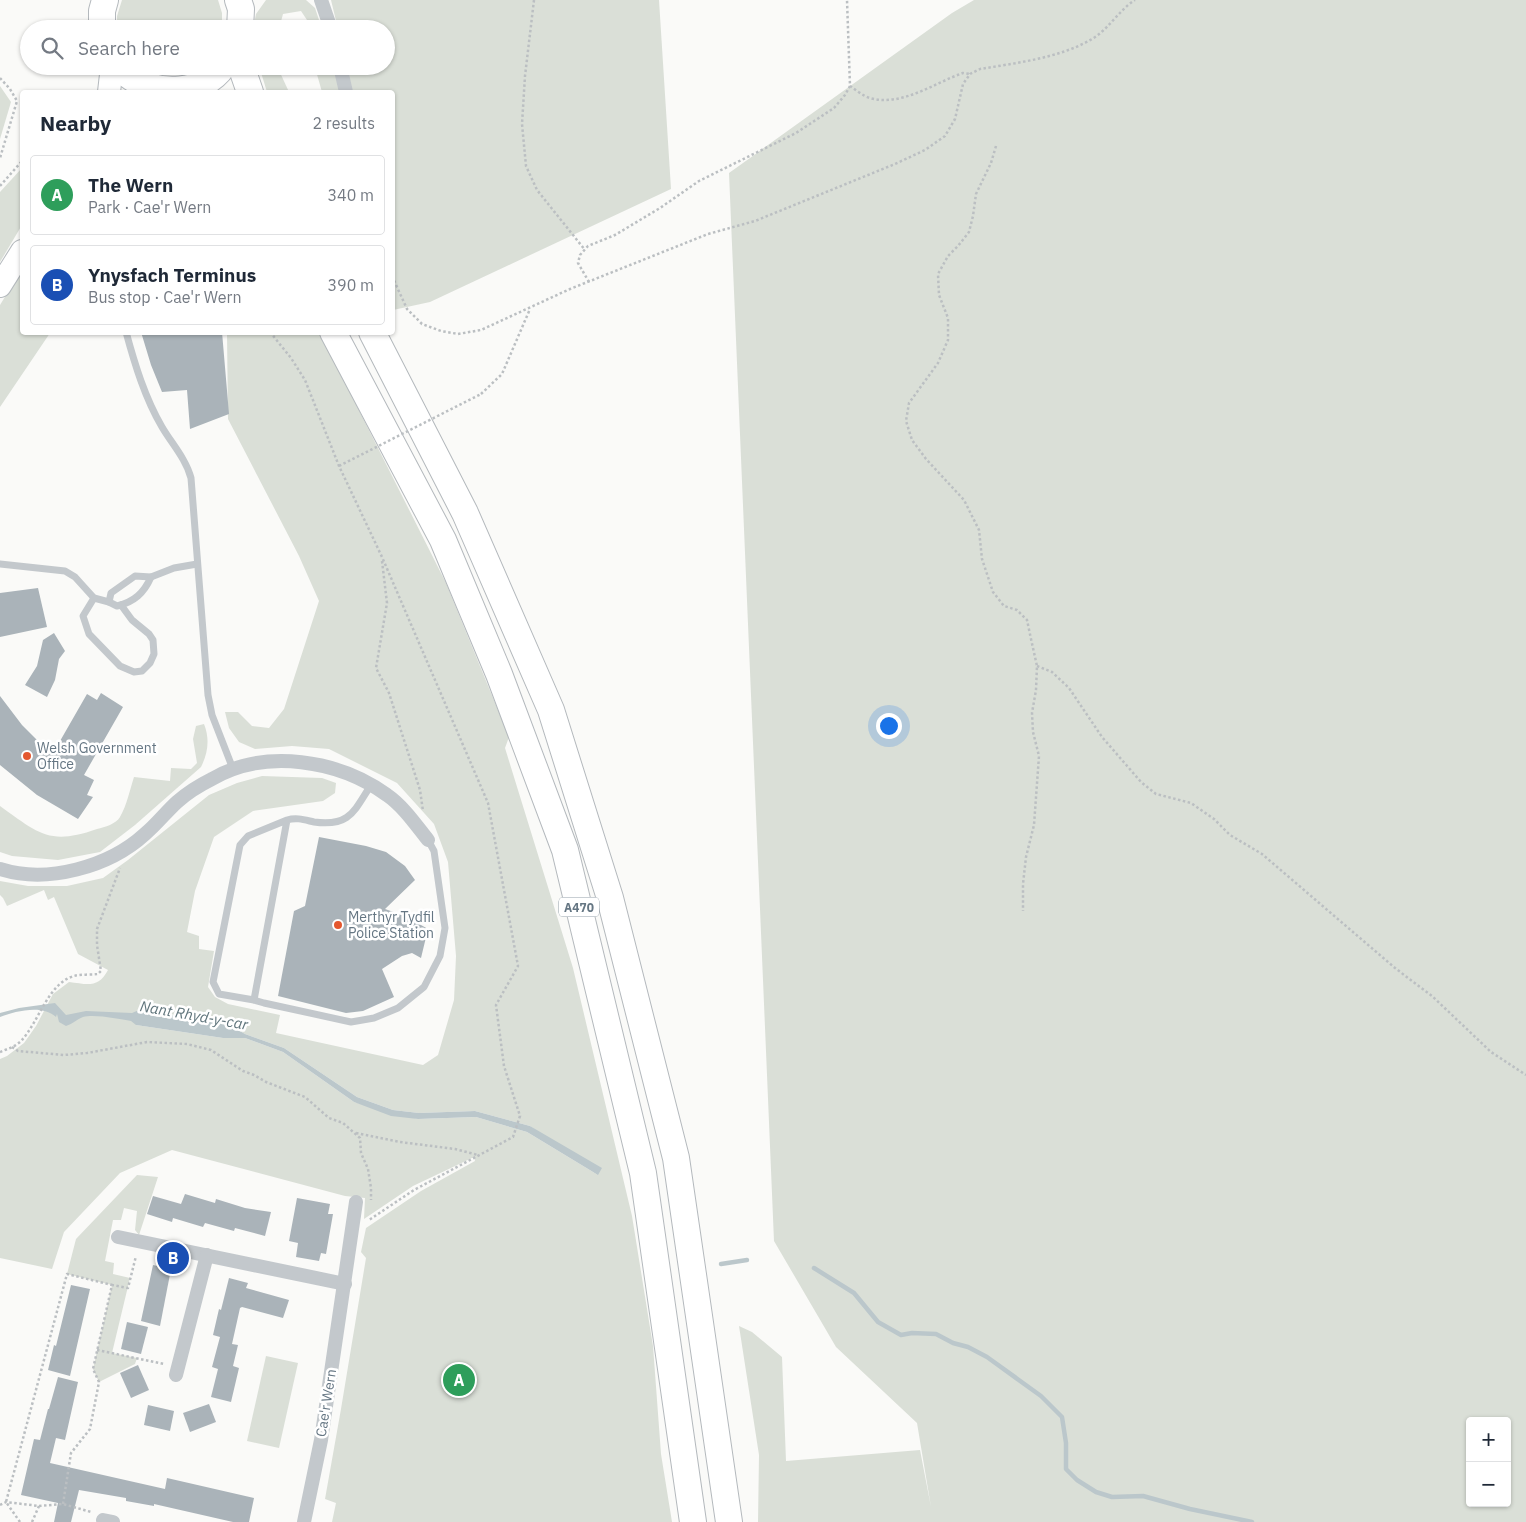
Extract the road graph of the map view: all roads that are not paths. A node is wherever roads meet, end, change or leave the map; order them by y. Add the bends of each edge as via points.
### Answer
1 (105, 0) edge
2 (238, 0) edge
3 (321, 0) edge
4 (102, 20) edge
5 (240, 20) edge
6 (328, 20) edge
7 (111, 75) edge
8 (128, 75) edge
9 (215, 75) edge
10 (244, 75) edge
11 (342, 75) edge
12 (110, 90) edge
13 (153, 90) edge
14 (169, 90) edge
15 (191, 90) edge
16 (249, 90) edge
17 (346, 90) edge
18 (20, 253) edge
19 (0, 286) edge
20 (127, 335) edge
21 (334, 335) edge
22 (374, 335) edge
23 (0, 564) edge
24 (197, 564) junction
25 (151, 577) junction
26 (94, 598) junction
27 (109, 602) junction
28 (121, 605) junction
29 (233, 769) junction
30 (371, 785) junction
31 (288, 820) junction
32 (428, 840) joint
33 (0, 869) edge
34 (254, 1000) junction
35 (356, 1202) dead end
36 (118, 1237) dead end
37 (207, 1255) junction
38 (345, 1284) junction
39 (177, 1371) road end
40 (304, 1522) edge
41 (693, 1522) edge
42 (730, 1522) edge

1 - 4 highway
2 - 5 highway
3 - 6 street
7 - 12 main road
8 - 13 highway
9 - 15 highway
10 - 16 highway
11 - 17 street
14 - 15 highway
18 - 19 main road
20 - 24 lane via 147,396 161,426 187,465
21 - 41 highway, A470 via 443,540 499,674 565,850 643,1173
22 - 42 highway, A470 via 465,513 551,710 610,898 676,1158
23 - 26 lane via 65,571
24 - 25 lane
24 - 29 lane via 208,695 212,715
25 - 27 lane via 135,576 111,593
25 - 28 lane via 141,594
26 - 27 lane
26 - 28 lane via 83,616 89,634 120,666 134,672 142,671 154,654 153,640
27 - 28 lane
29 - 30 street via 261,762 307,762 334,768
29 - 33 street via 212,778 178,801 145,835 117,854 89,867 36,874
30 - 31 lane via 345,820 332,824 295,818
30 - 32 street via 389,796
31 - 34 lane
31 - 34 lane via 248,836 240,845 213,982 219,994
32 - 34 lane via 434,851 445,928 440,956 424,987 398,1008 374,1018 351,1022
35 - 38 street, Cae'r Wern
36 - 37 street
37 - 38 street
37 - 39 street
38 - 40 street, Cae'r Wern via 321,1440

